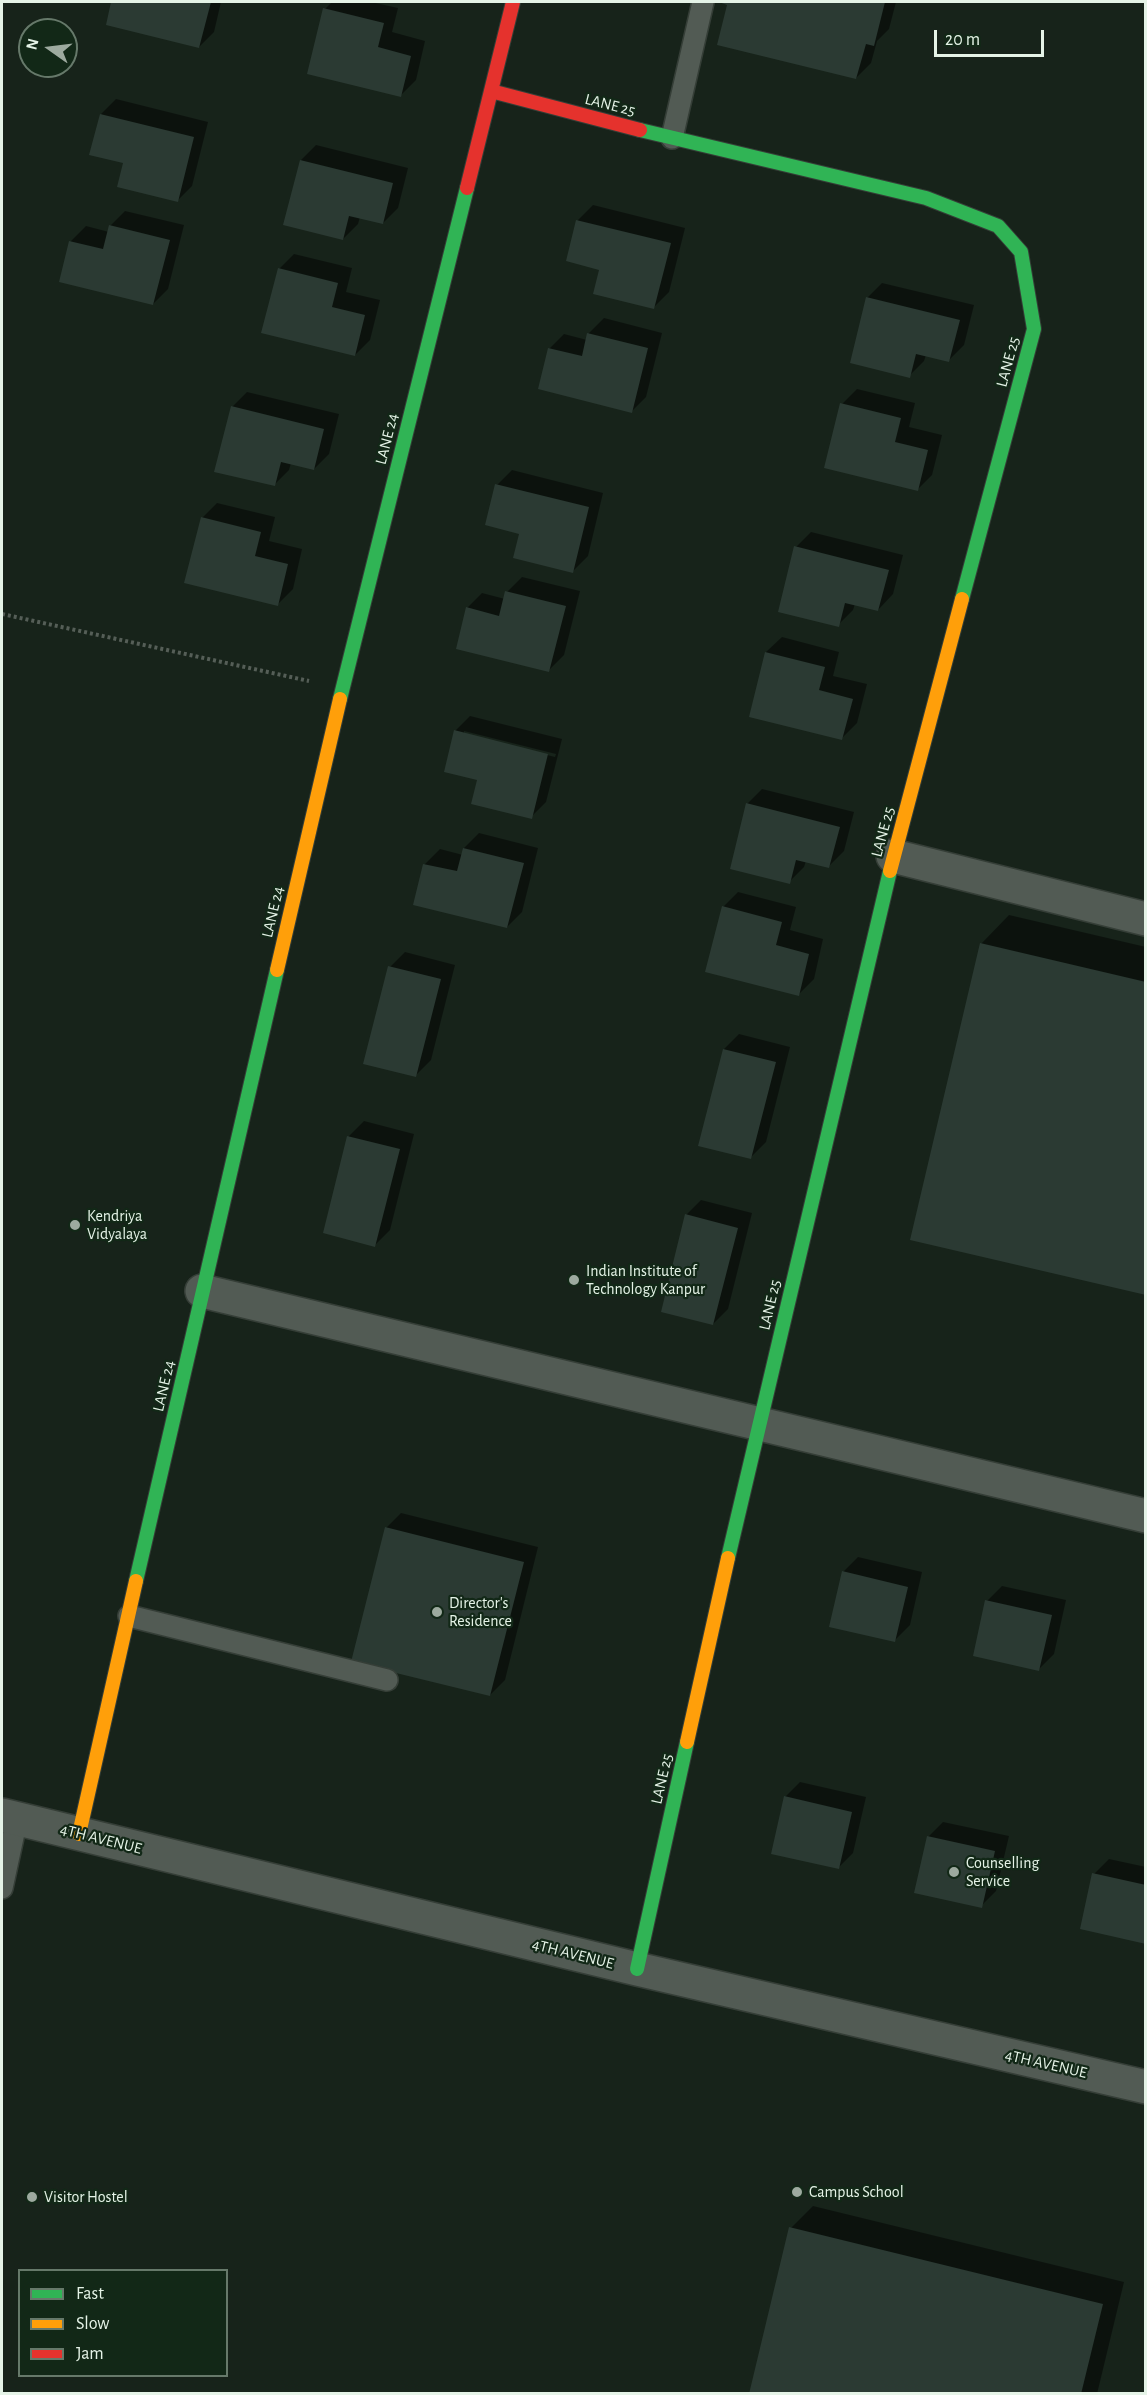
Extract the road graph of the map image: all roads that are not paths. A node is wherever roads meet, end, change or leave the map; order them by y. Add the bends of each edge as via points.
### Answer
1 (513, 2) edge
2 (703, 2) edge
3 (491, 91) junction
4 (672, 138) junction
5 (893, 856) junction
6 (1146, 920) edge
7 (202, 1291) junction
8 (758, 1424) junction
9 (1146, 1516) edge
10 (129, 1616) junction
11 (387, 1680) dead end
12 (9, 1817) edge
13 (79, 1834) junction
14 (2, 1888) edge
15 (637, 1969) junction
16 (1146, 2087) edge

1 - 3 street, LANE 24
2 - 4 lane
3 - 4 street, LANE 25
3 - 7 street, LANE 24 via 342,688
4 - 5 street, LANE 25 via 926,198 998,226 1021,252 1034,329
5 - 6 street
5 - 8 street, LANE 25
7 - 8 street
7 - 10 street, LANE 24
8 - 9 street
8 - 15 street, LANE 25
10 - 11 lane
10 - 13 street, LANE 24
12 - 13 street, 4TH AVENUE
12 - 14 lane
13 - 15 street, 4TH AVENUE
15 - 16 street, 4TH AVENUE

